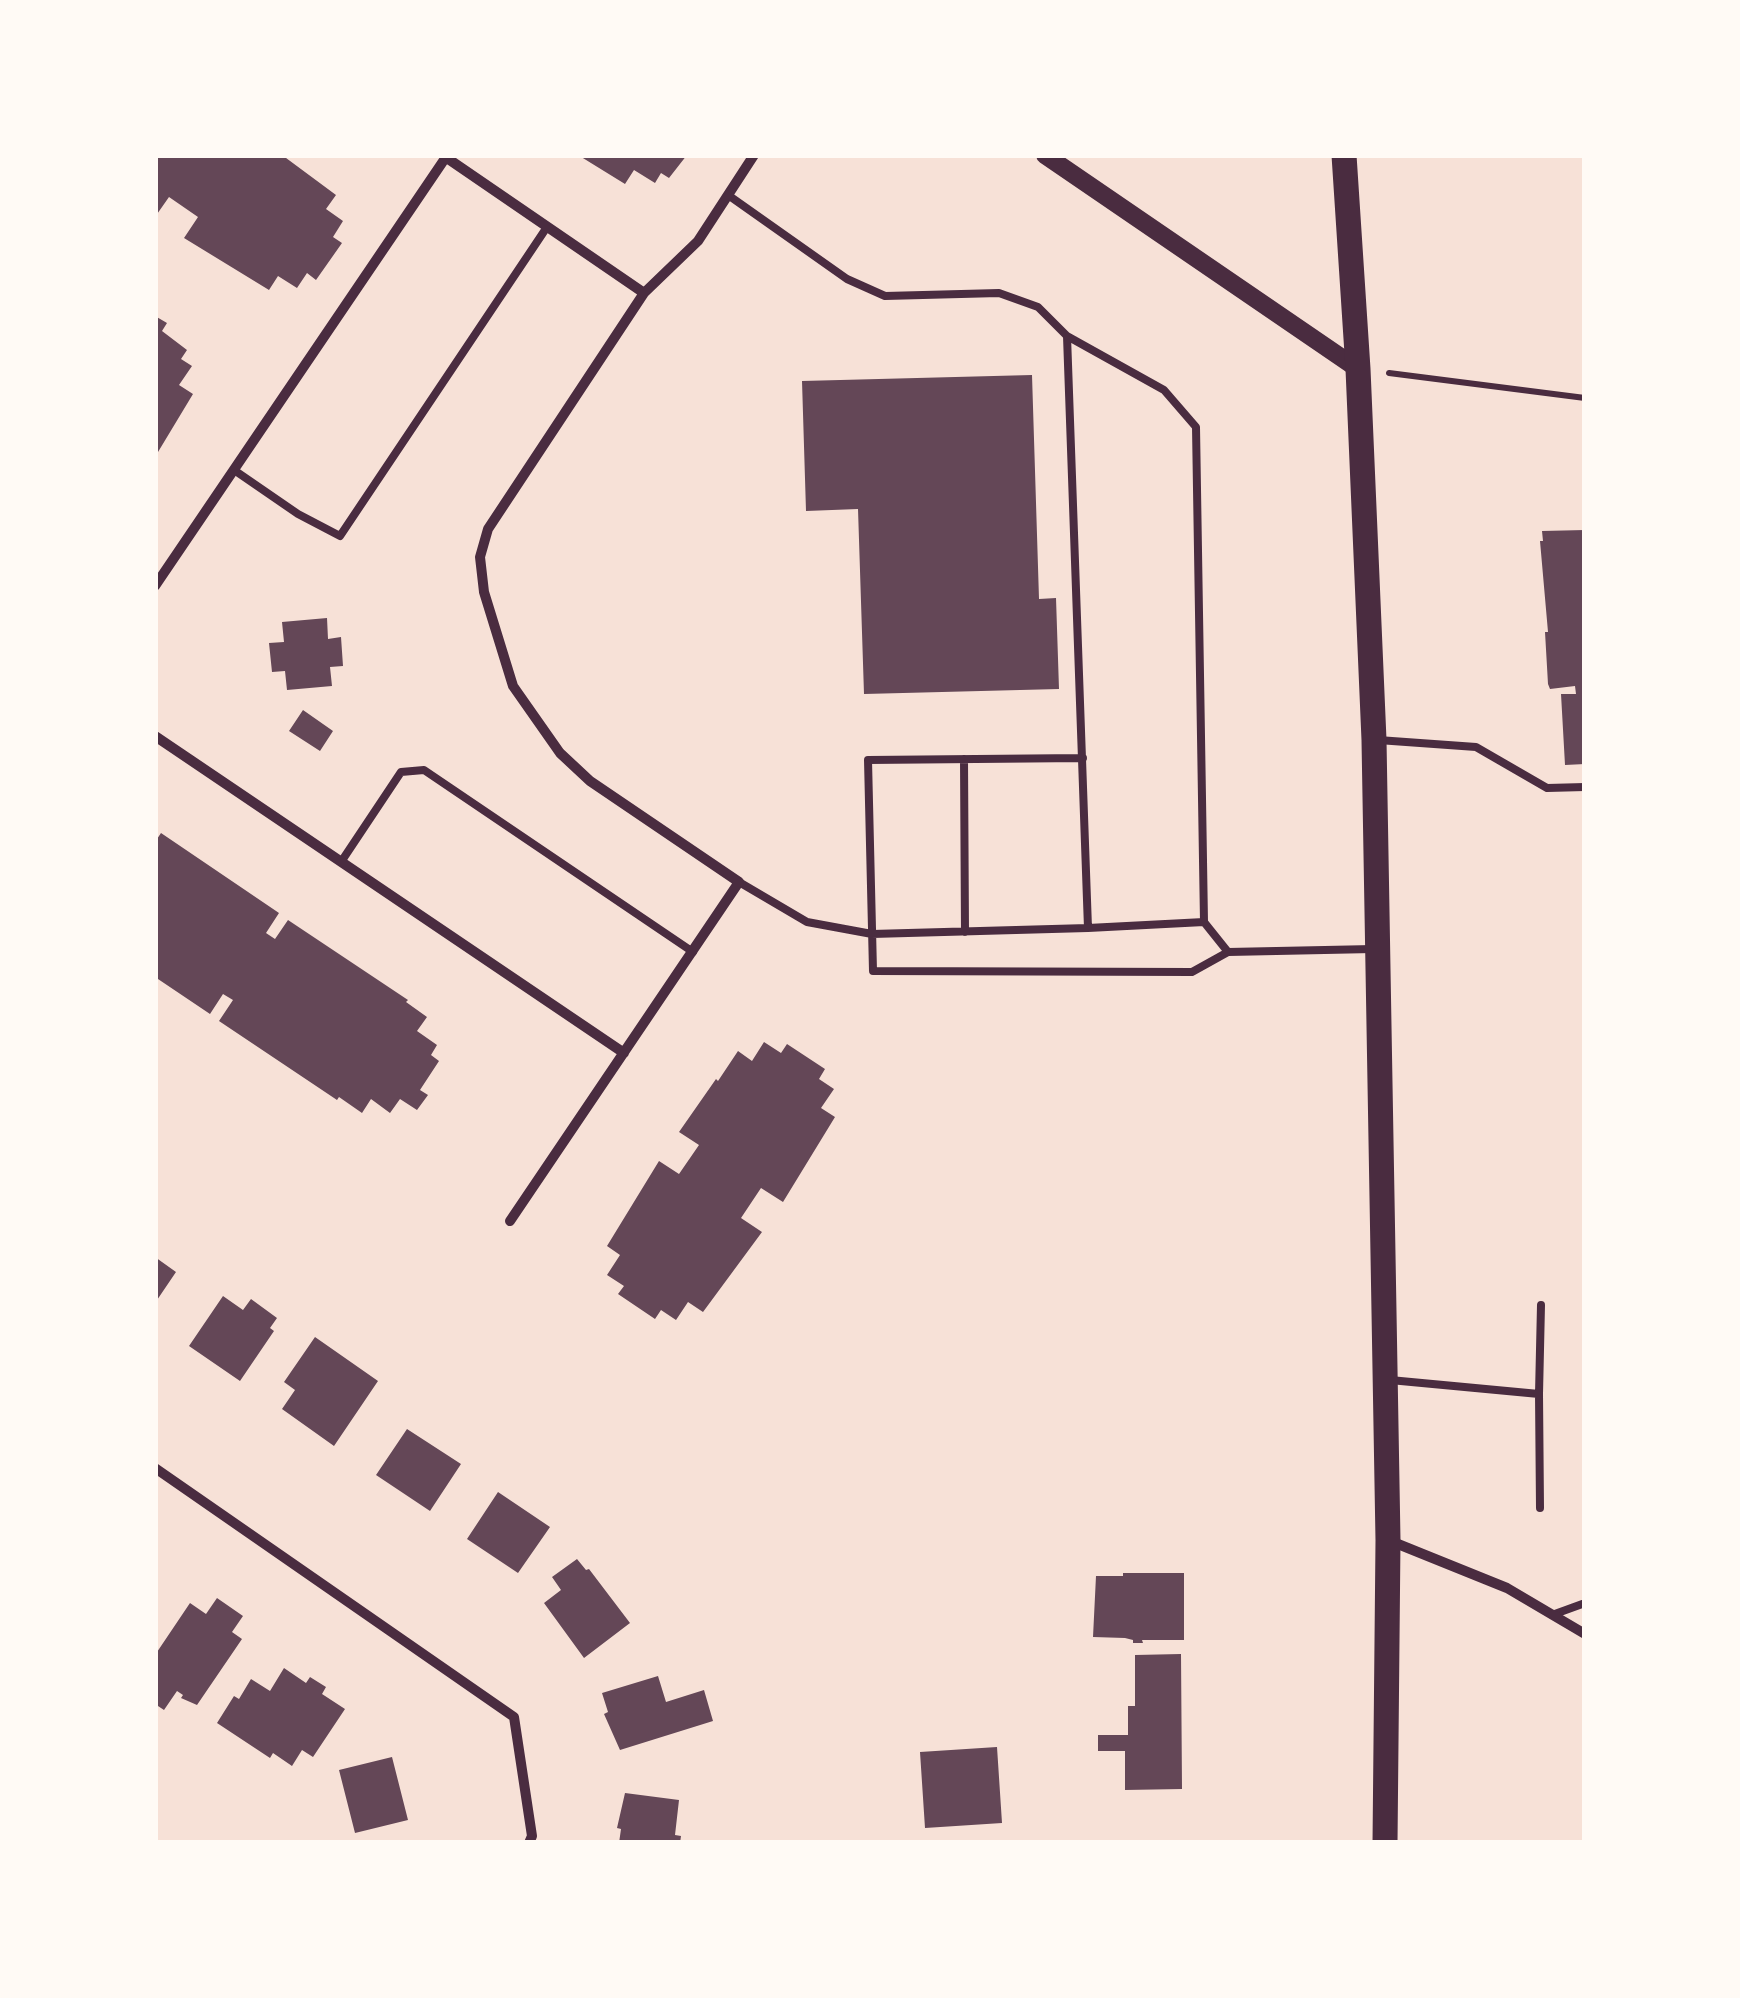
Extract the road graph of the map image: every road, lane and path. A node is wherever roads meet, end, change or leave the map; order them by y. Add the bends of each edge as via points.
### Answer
1 (754, 155) edge
2 (1044, 155) edge
3 (1344, 155) edge
4 (444, 156) edge
5 (728, 195) junction
6 (548, 227) junction
7 (644, 293) junction
8 (1067, 336) junction
9 (1358, 369) junction
10 (1585, 398) edge
11 (234, 470) junction
12 (155, 586) edge
13 (155, 736) edge
14 (1374, 740) junction
15 (1083, 758) junction
16 (964, 759) junction
17 (1585, 787) edge
18 (341, 862) junction
19 (739, 882) junction
20 (1204, 922) junction
21 (1088, 928) junction
22 (966, 932) junction
23 (872, 934) junction
24 (1378, 949) junction
25 (693, 952) junction
26 (1228, 952) junction
27 (624, 1053) junction
28 (510, 1221) dead end
29 (1541, 1305) dead end
30 (1385, 1379) junction
31 (1539, 1394) junction
32 (155, 1468) edge
33 (1540, 1508) dead end
34 (1388, 1540) junction
35 (1585, 1603) edge
36 (1552, 1615) junction
37 (1585, 1634) edge
38 (530, 1843) edge
39 (1384, 1843) edge

1 - 5 street
2 - 9 street
3 - 9 main road
4 - 6 street
4 - 11 street
5 - 7 street via 698,241
5 - 8 lane via 847,279 885,296 999,292 1038,307
6 - 7 street
6 - 11 lane via 340,536
7 - 19 street via 488,529 480,557 484,592 513,686 560,753 590,782
8 - 15 lane
8 - 20 lane via 1164,390 1196,427
9 - 10 path
9 - 14 main road
11 - 12 street
13 - 18 street
14 - 17 lane via 1476,746 1548,788
14 - 24 main road
15 - 16 lane
15 - 21 lane
16 - 22 lane
16 - 23 lane via 868,760
18 - 25 lane via 400,772 424,770
18 - 27 street
19 - 23 lane via 807,922
19 - 25 street
20 - 21 lane
20 - 26 lane
21 - 22 lane
22 - 23 lane
23 - 26 lane via 874,971 1192,972
24 - 26 lane
24 - 30 main road
25 - 27 street
27 - 28 street
29 - 31 lane
30 - 31 lane
30 - 34 main road
31 - 33 lane
32 - 38 street via 514,1717
34 - 36 street via 1507,1588
34 - 39 main road
35 - 36 lane
36 - 37 street

